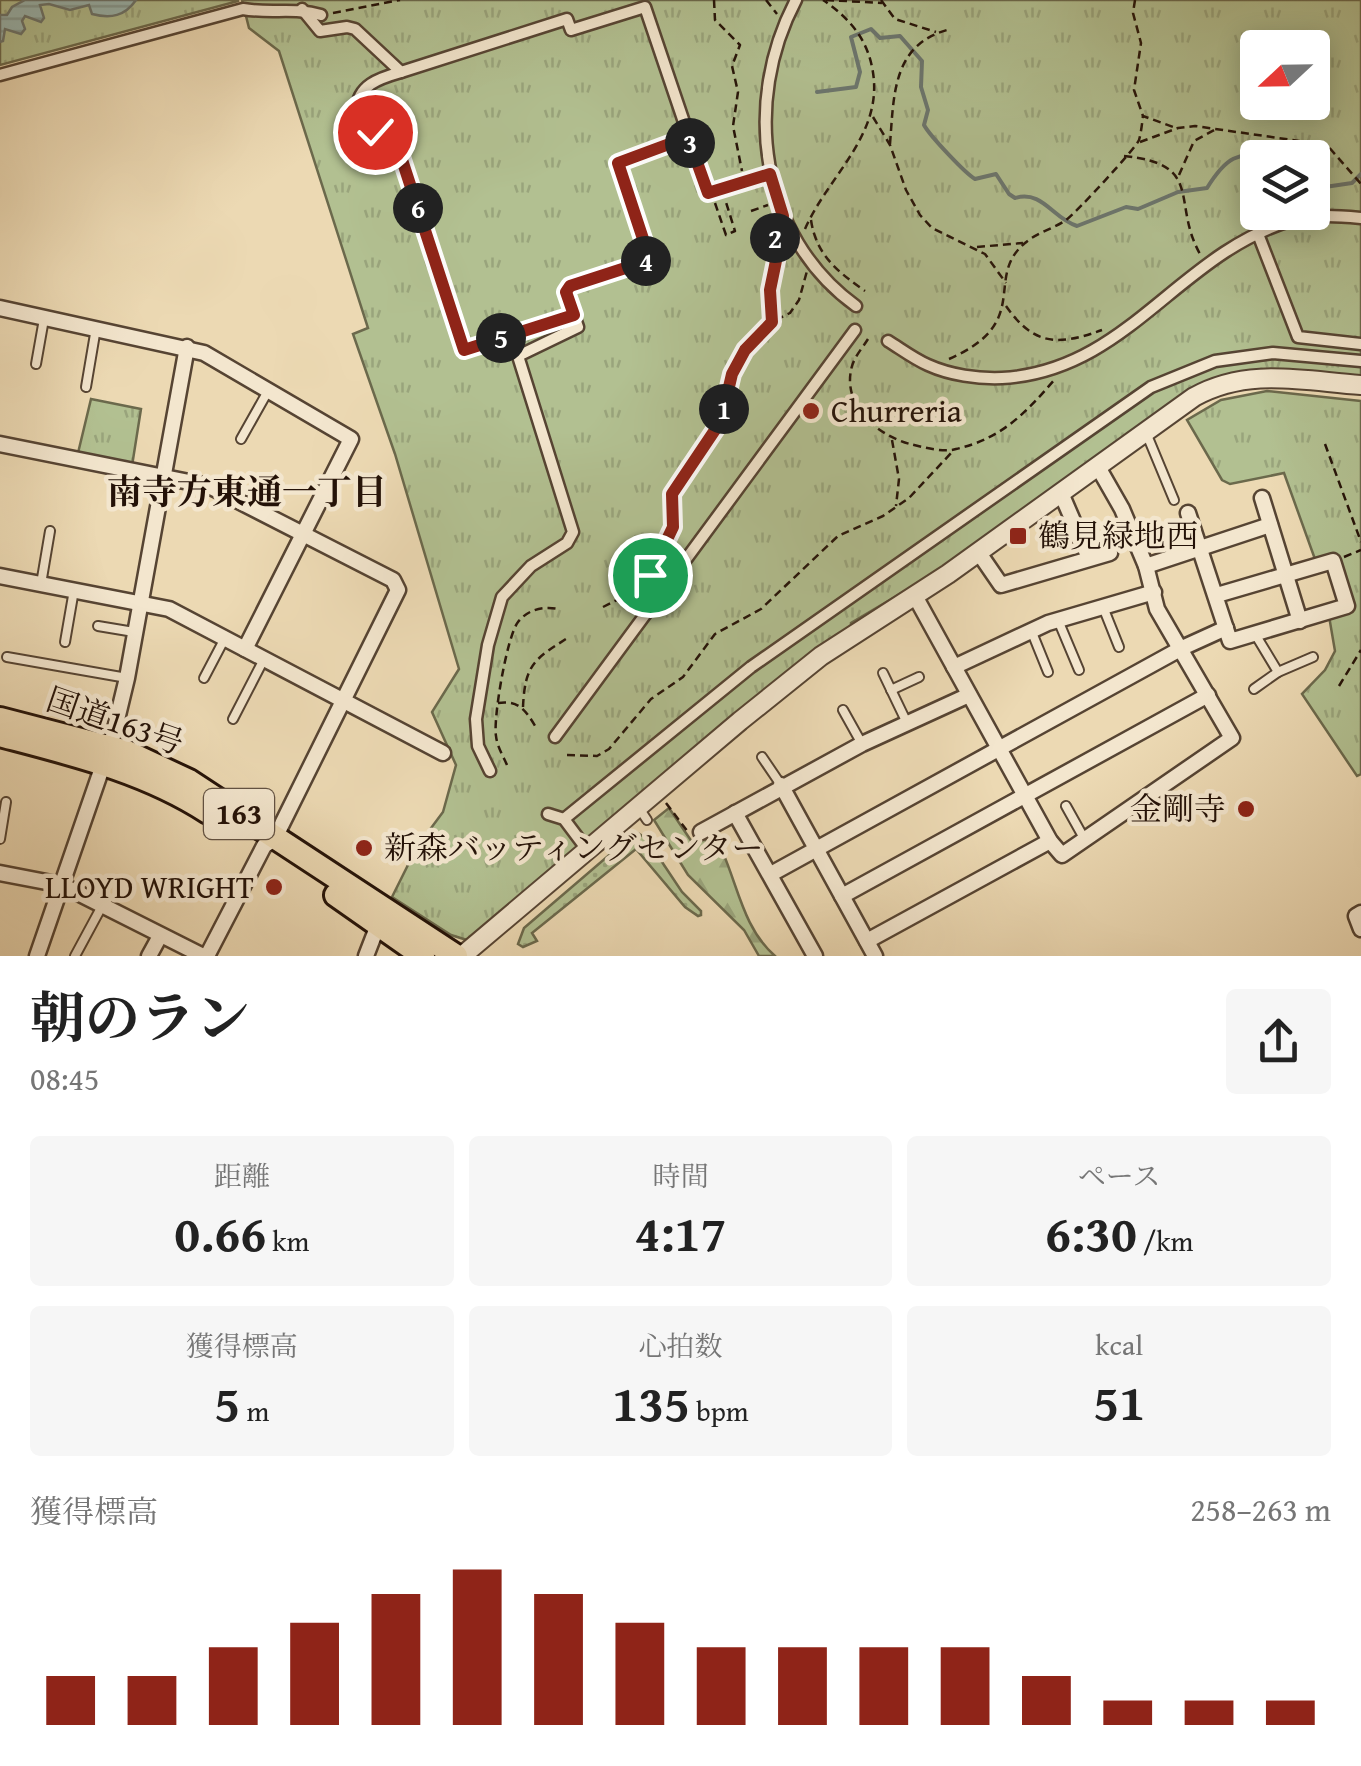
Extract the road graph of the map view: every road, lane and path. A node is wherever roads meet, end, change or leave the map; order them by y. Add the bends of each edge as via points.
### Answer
1 (270, 0) edge
2 (397, 0) edge
3 (714, 0) edge
4 (766, 0) edge
5 (796, 0) edge
6 (824, 0) edge
7 (1135, 0) edge
8 (882, 2) edge
9 (242, 5) edge
10 (302, 9) junction
11 (271, 14) junction
12 (321, 15) joint
13 (784, 24) junction
14 (951, 29) dead end
15 (937, 32) junction
16 (402, 72) junction
17 (0, 75) edge
18 (872, 116) junction
19 (1143, 116) junction
20 (1178, 128) junction
21 (1221, 128) junction
22 (688, 137) junction
23 (1138, 142) junction
24 (890, 146) junction
25 (1124, 156) junction
26 (770, 174) junction
27 (1178, 176) junction
28 (743, 182) junction
29 (1360, 183) edge
30 (718, 190) junction
31 (779, 200) junction
32 (751, 211) dead end
33 (783, 216) junction
34 (811, 217) junction
35 (1361, 218) edge
36 (1258, 234) junction
37 (1025, 242) junction
38 (798, 244) junction
39 (974, 246) junction
40 (1208, 262) junction
41 (810, 264) junction
42 (1006, 282) junction
43 (865, 291) dead end
44 (1005, 304) junction
45 (856, 306) dead end
46 (0, 310) edge
47 (574, 315) junction
48 (45, 317) junction
49 (772, 322) junction
50 (1114, 325) dead end
51 (96, 328) junction
52 (855, 330) dead end
53 (868, 339) dead end
54 (888, 342) dead end
55 (1361, 344) edge
56 (186, 347) junction
57 (1361, 361) edge
58 (36, 364) dead end
59 (928, 365) junction
60 (1066, 366) junction
61 (1361, 386) edge
62 (86, 387) dead end
63 (268, 390) junction
64 (1146, 432) junction
65 (892, 439) junction
66 (240, 440) dead end
67 (0, 444) edge
68 (1325, 444) dead end
69 (953, 450) junction
70 (1098, 467) junction
71 (165, 475) junction
72 (1061, 493) junction
73 (1262, 498) dead end
74 (1174, 500) dead end
75 (896, 508) junction
76 (1188, 513) dead end
77 (1270, 525) junction
78 (50, 531) dead end
79 (302, 533) junction
80 (1361, 542) edge
81 (1198, 547) junction
82 (1361, 550) edge
83 (979, 552) junction
84 (1110, 552) dead end
85 (1089, 558) junction
86 (1334, 561) junction
87 (1146, 566) junction
88 (1286, 574) junction
89 (0, 576) edge
90 (41, 584) junction
91 (74, 590) junction
92 (1154, 592) junction
93 (1217, 595) junction
94 (915, 596) junction
95 (138, 603) junction
96 (1103, 606) junction
97 (603, 607) dead end
98 (559, 609) dead end
99 (1058, 620) junction
100 (1300, 621) junction
101 (98, 626) dead end
102 (1226, 628) junction
103 (1032, 630) junction
104 (134, 632) junction
105 (1255, 634) junction
106 (569, 636) dead end
107 (225, 638) junction
108 (64, 642) dead end
109 (1120, 647) dead end
110 (1182, 648) junction
111 (246, 649) junction
112 (1361, 650) edge
113 (7, 657) dead end
114 (1313, 657) dead end
115 (264, 659) junction
116 (954, 667) junction
117 (1079, 670) dead end
118 (1048, 672) dead end
119 (1278, 672) junction
120 (883, 673) dead end
121 (919, 676) dead end
122 (127, 678) junction
123 (204, 678) dead end
124 (1339, 686) dead end
125 (891, 690) junction
126 (1254, 690) dead end
127 (970, 695) junction
128 (1208, 695) junction
129 (343, 702) junction
130 (498, 703) junction
131 (523, 707) junction
132 (843, 710) dead end
133 (233, 718) dead end
134 (0, 719) edge
135 (908, 723) junction
136 (537, 729) dead end
137 (0, 735) edge
138 (555, 737) dead end
139 (862, 744) junction
140 (998, 749) junction
141 (443, 753) dead end
142 (107, 755) junction
143 (567, 755) dead end
144 (762, 757) dead end
145 (507, 765) dead end
146 (490, 771) dead end
147 (781, 786) junction
148 (658, 792) junction
149 (1024, 796) junction
150 (6, 802) dead end
151 (1066, 806) dead end
152 (735, 813) junction
153 (548, 814) dead end
154 (564, 819) junction
155 (701, 832) joint
156 (0, 839) edge
157 (1085, 840) junction
158 (1050, 841) junction
159 (269, 842) junction
160 (816, 849) junction
161 (588, 852) junction
162 (0, 873) edge
163 (771, 874) junction
164 (62, 885) junction
165 (842, 896) junction
166 (102, 906) junction
167 (1361, 913) edge
168 (378, 925) junction
169 (1361, 929) edge
170 (160, 936) junction
171 (867, 942) junction
172 (37, 956) edge
173 (75, 956) edge
174 (149, 956) edge
175 (205, 956) edge
176 (366, 956) edge
177 (423, 956) edge
178 (460, 956) edge
179 (816, 956) edge
180 (875, 956) edge

1 - 11 lane
2 - 12 path
3 - 28 path via 717,24 740,45 732,66 738,92 733,126
4 - 13 path
5 - 13 street
6 - 8 path
6 - 18 path via 847,17 870,54
7 - 19 path via 1141,43 1134,90
8 - 15 path via 895,19
9 - 11 street
9 - 17 street
10 - 11 street
10 - 12 street
10 - 16 street via 320,32 358,30
13 - 26 street via 766,92
14 - 15 path
15 - 24 path via 910,56 894,84
16 - 22 street via 567,19 571,30 645,8
16 - 47 street via 364,89 358,120 370,132 391,126 464,350
18 - 24 path
18 - 34 path
19 - 20 path
19 - 23 path
20 - 21 path
20 - 23 path
21 - 27 path via 1194,141
21 - 29 path via 1326,145
22 - 30 street via 708,193
22 - 47 street via 618,163 650,260 570,286
23 - 25 path
24 - 39 path via 920,215 932,228
25 - 27 path via 1160,163
25 - 37 path via 1067,219
26 - 28 street
26 - 31 street
27 - 40 path via 1190,234
28 - 30 street
30 - 30 path via 735,231 726,234
31 - 32 path
31 - 33 street
33 - 38 street
33 - 49 path via 774,233
34 - 38 path
34 - 43 path via 827,261
35 - 36 street via 1294,219
36 - 40 street
36 - 55 street via 1298,337
37 - 39 path
37 - 42 path
38 - 41 street
39 - 42 path
40 - 60 street via 1125,329
41 - 45 street
41 - 49 path via 799,300
42 - 44 path
44 - 50 path via 1034,336 1057,340
44 - 59 path via 982,341
46 - 48 street
47 - 146 street via 578,327 518,356 573,532 502,597 476,720
48 - 51 street
48 - 58 lane
49 - 97 path via 745,350 721,421 672,494 673,527 662,556 634,591
51 - 56 street
51 - 62 lane
52 - 138 street
53 - 65 path via 852,363 850,380 864,417
54 - 59 street
56 - 63 street
56 - 71 street
57 - 154 street via 1273,353 1215,361 1150,387 751,667
59 - 60 street via 990,378
60 - 69 path via 1010,427
61 - 64 street via 1235,380 1194,397
63 - 66 lane
63 - 79 street via 350,438
64 - 70 street
64 - 74 lane
65 - 69 path
65 - 75 path
67 - 71 street
68 - 80 path
69 - 75 path
70 - 72 street
70 - 87 street
71 - 79 street via 209,486
71 - 95 street
72 - 83 street
72 - 85 street
73 - 77 street
75 - 143 path via 838,536 761,610 715,634 683,677 651,700 609,748 597,756
76 - 81 street
77 - 81 street
77 - 88 street
78 - 90 lane
79 - 111 street
79 - 129 street via 394,580 398,590
81 - 87 street
81 - 93 street
82 - 86 path
83 - 85 street via 1002,585
83 - 94 street
84 - 85 street
86 - 88 street
86 - 100 street via 1347,606
87 - 92 street
88 - 93 street
88 - 100 street
89 - 90 street
90 - 91 street
91 - 95 street
91 - 108 lane
92 - 96 street
92 - 110 street
93 - 102 street
94 - 116 street
94 - 148 street via 821,656
95 - 104 street
95 - 107 street via 169,609
96 - 99 street
96 - 109 lane
98 - 130 path via 542,608 516,624
99 - 103 street
99 - 117 lane
100 - 105 street
101 - 104 lane
102 - 105 street via 1230,641
102 - 110 street
103 - 116 street
103 - 118 lane
104 - 122 street
105 - 119 lane
106 - 131 path via 543,652 529,672
107 - 111 street
107 - 123 lane
110 - 128 street
110 - 140 street
111 - 115 street
112 - 124 path
113 - 122 lane
114 - 119 lane
115 - 129 street
115 - 133 lane
116 - 127 street
119 - 126 lane
120 - 125 lane
121 - 125 lane
122 - 142 street
125 - 135 lane
127 - 135 street
127 - 140 street
128 - 149 street
128 - 157 street via 1232,738
129 - 141 street
129 - 159 street
130 - 131 path
130 - 145 path via 496,738
131 - 136 path
132 - 139 lane
134 - 142 highway, 国道163号 / 163
135 - 139 street
137 - 142 highway, 国道163号 / 163
139 - 147 street
140 - 149 street
140 - 160 street
142 - 159 highway, 国道163号 / 163 via 189,781
142 - 164 street
144 - 147 lane
147 - 152 street
147 - 160 street
148 - 155 path via 691,836
148 - 161 street via 641,816
149 - 158 street
149 - 165 street
150 - 156 lane
151 - 157 lane
152 - 155 street
152 - 163 street
153 - 154 street
154 - 161 street
157 - 158 street via 1062,855
158 - 171 street
159 - 168 highway, 国道163号 / 163
159 - 175 street
159 - 178 highway, 国道163号 / 163 via 284,841
160 - 163 street
160 - 165 street
161 - 178 street
162 - 164 street
163 - 179 street
164 - 166 street
164 - 172 street
165 - 171 street
166 - 170 street
166 - 173 lane
167 - 169 street
168 - 176 street
168 - 177 highway, 国道163号 / 163
170 - 174 street
170 - 175 street
171 - 180 street

